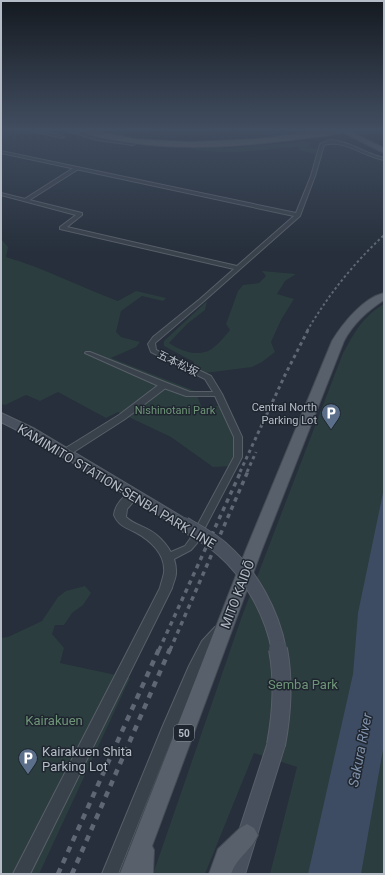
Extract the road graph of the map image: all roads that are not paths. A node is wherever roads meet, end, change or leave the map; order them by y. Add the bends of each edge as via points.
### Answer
1 (72, 171) edge
2 (90, 171) edge
3 (314, 171) edge
4 (1, 194) edge
5 (26, 200) junction
6 (298, 215) junction
7 (238, 268) junction
8 (384, 296) edge
9 (88, 353) dead end
10 (164, 385) junction
11 (218, 394) junction
12 (1, 417) edge
13 (65, 452) junction
14 (134, 495) junction
15 (167, 558) junction
16 (225, 625) junction
17 (247, 835) junction
18 (143, 841) junction
19 (21, 874) edge
20 (110, 874) edge
21 (131, 874) edge
22 (142, 874) edge
23 (220, 874) edge
24 (235, 874) edge

1 - 5 street
2 - 6 street
3 - 6 street
4 - 5 street
5 - 7 street via 80,214 62,228
6 - 7 street
7 - 11 street, 五本松坂 via 150,343 153,351 208,378
8 - 16 main road, MITO KAIDŌ / 50 via 352,318 338,341
9 - 10 street
10 - 11 street via 189,394
10 - 13 street via 122,417
11 - 15 street via 238,437 238,457 194,541 188,548
12 - 13 main road, KAMIMITO STATION-SENBA PARK LINE
13 - 14 main road, KAMIMITO STATION-SENBA PARK LINE
14 - 15 street via 123,506 120,517 152,538 161,546
14 - 17 main road, KAMIMITO STATION-SENBA PARK LINE, bridge via 204,536 221,549 241,570 266,608 277,638 283,680 280,724 276,745
15 - 19 street via 170,572 166,588
16 - 18 main road, MITO KAIDŌ / 50
16 - 20 street via 207,644 196,666
17 - 23 main road via 226,857
17 - 24 main road, KAMIMITO STATION-SENBA PARK LINE
18 - 21 main road, MITO KAIDŌ / 50
18 - 22 main road

